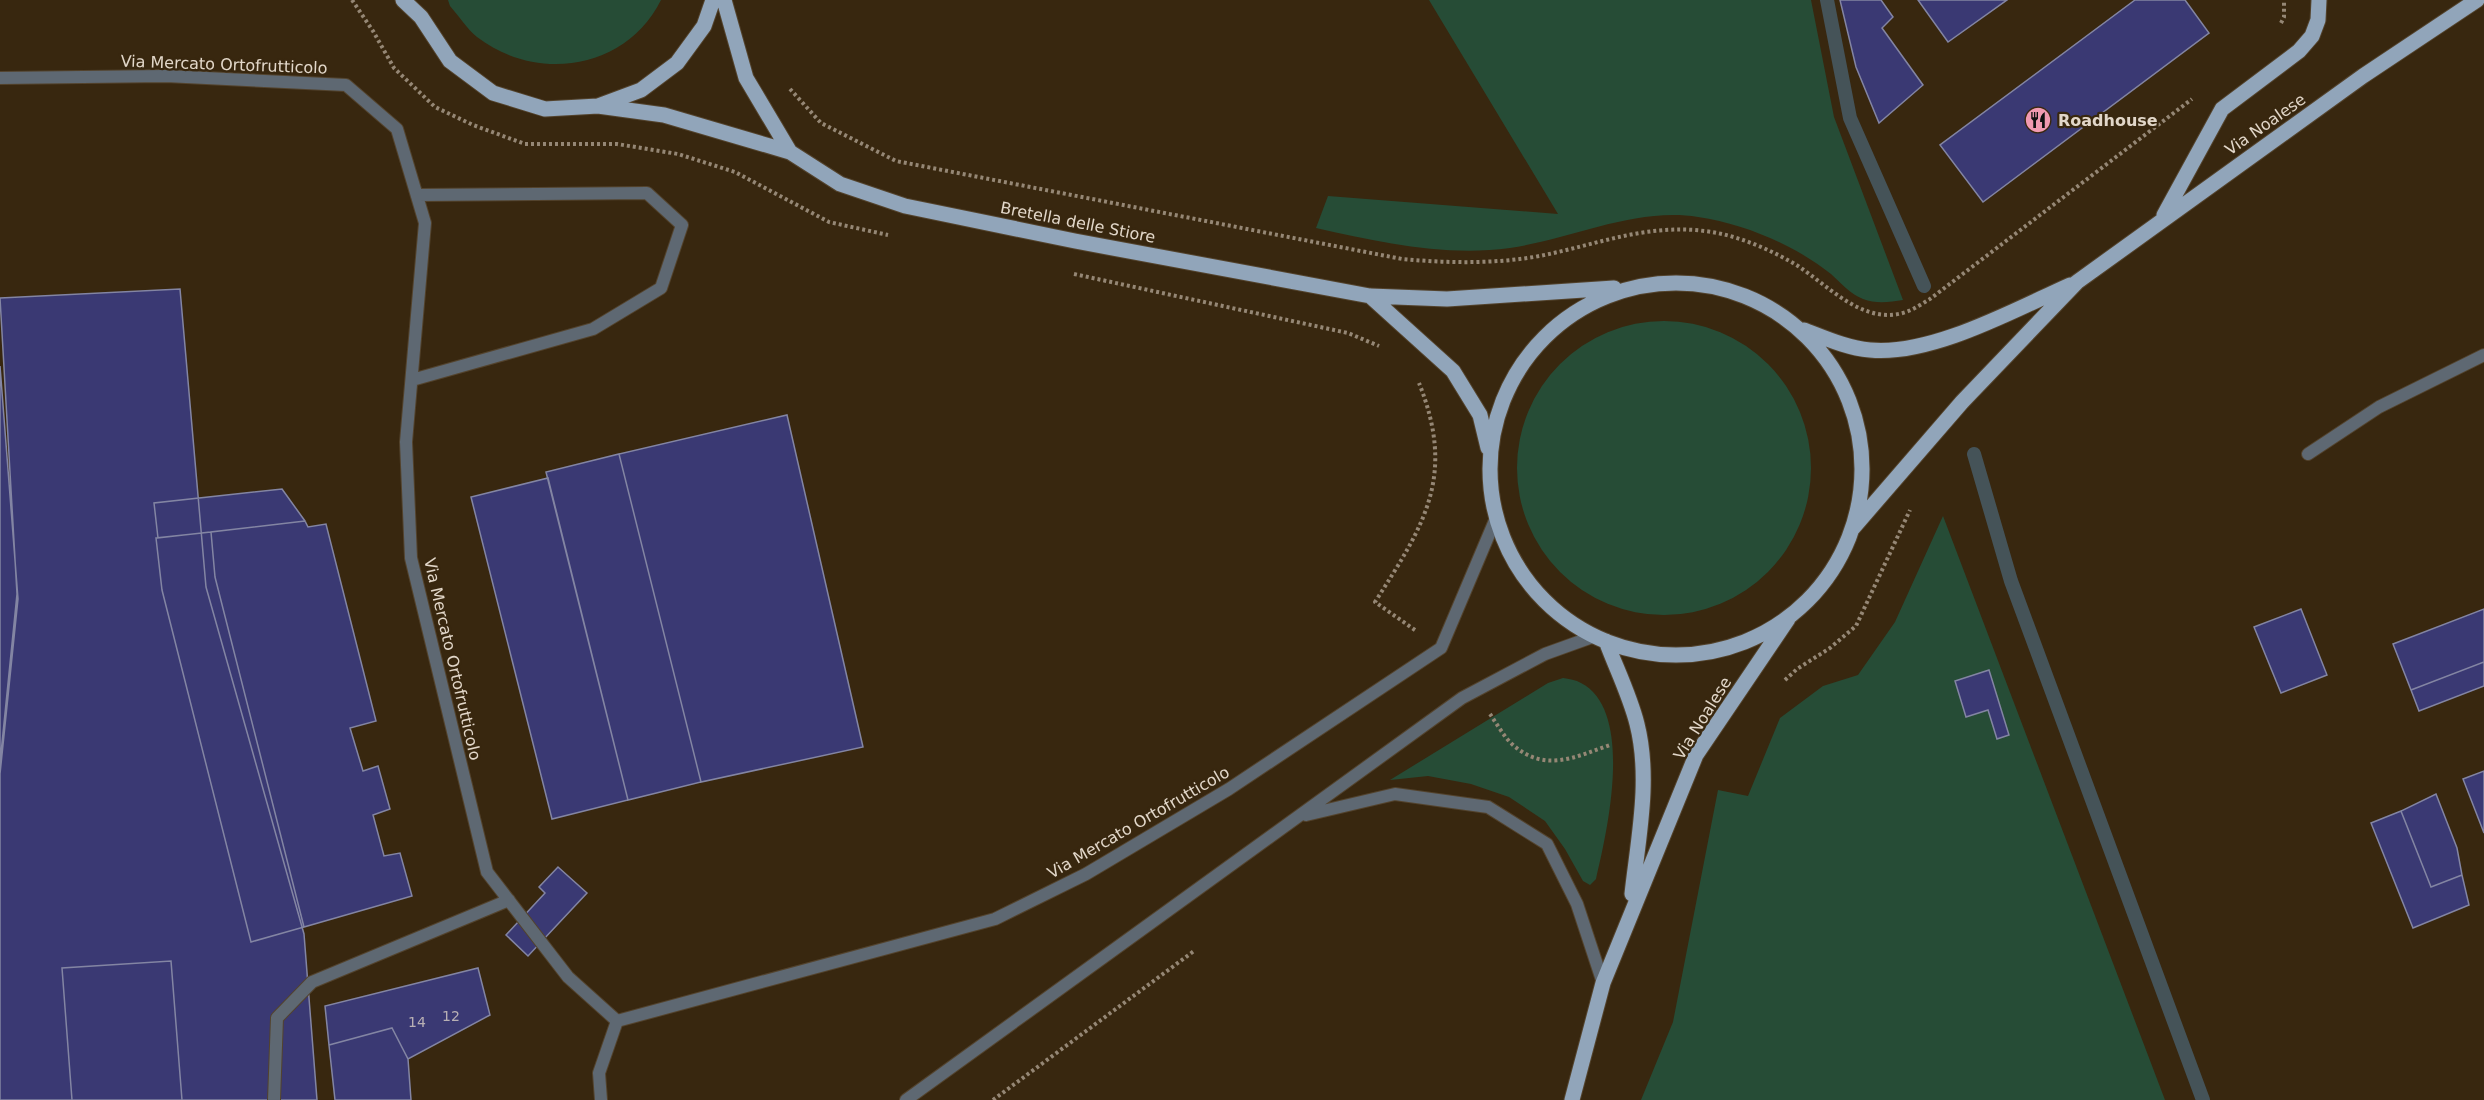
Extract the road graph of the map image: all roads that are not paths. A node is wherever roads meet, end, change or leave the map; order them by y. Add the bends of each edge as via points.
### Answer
1 (403, 0) edge
2 (415, 0) edge
3 (713, 0) edge
4 (724, 0) edge
5 (2319, 0) edge
6 (2477, 0) edge
7 (420, 16) junction
8 (0, 78) edge
9 (598, 106) junction
10 (790, 152) junction
11 (417, 195) junction
12 (2162, 220) junction
13 (2077, 282) junction
14 (1642, 286) junction
15 (1370, 296) junction
16 (1795, 327) junction
17 (2484, 355) edge
18 (412, 380) junction
19 (1490, 454) junction
20 (2308, 454) dead end
21 (1496, 518) junction
22 (1851, 530) junction
23 (1789, 616) junction
24 (1600, 639) junction
25 (1299, 816) junction
26 (509, 900) junction
27 (1630, 912) junction
28 (1603, 983) junction
29 (617, 1021) junction
30 (274, 1100) edge
31 (601, 1100) edge
32 (906, 1100) edge
33 (1572, 1100) edge

1 - 7 main road
2 - 7 main road
3 - 9 main road via 704,26 677,63 641,90
4 - 10 main road, Bretella delle Stiore via 746,78
5 - 12 main road via 2312,36 2299,51 2222,109
6 - 12 main road, Via Noalese
7 - 9 main road via 450,61 493,93 545,109
8 - 11 street, Via Mercato Ortofrutticolo via 166,76 346,85 397,129
9 - 10 main road, Bretella delle Stiore via 664,115
10 - 15 main road, Bretella delle Stiore via 840,184 906,206
11 - 18 street, Via Mercato Ortofrutticolo via 426,223
11 - 18 street via 647,193 682,225 661,288 593,329
12 - 13 main road, Via Noalese
13 - 16 main road, Via Noalese via 1952,336 1896,351 1868,350
13 - 22 main road, Via Noalese via 1962,402
14 - 15 main road, Bretella delle Stiore via 1447,299
14 - 16 main road, Via Noalese via 1683,283 1723,289 1761,304
14 - 19 main road, Via Noalese via 1603,297 1567,317 1537,344 1513,377 1501,405
15 - 19 main road via 1453,370 1480,415
16 - 22 main road, Via Noalese via 1822,353 1842,385 1856,419 1862,456 1860,494
17 - 20 street via 2379,407
18 - 26 street, Via Mercato Ortofrutticolo via 406,442 411,558 487,872
19 - 21 main road, Via Noalese
21 - 24 main road, Via Noalese via 1516,567 1551,607
21 - 29 street, Via Mercato Ortofrutticolo via 1441,648 1229,789 1086,874 995,919
22 - 23 main road, Via Noalese via 1823,582
23 - 24 main road, Via Noalese via 1747,641 1701,654 1653,654
23 - 27 main road, Via Noalese via 1696,755
24 - 25 street via 1545,654 1462,698
24 - 27 main road, Via Noalese via 1637,723 1641,747 1643,790
25 - 28 street via 1395,794 1488,807 1547,844 1577,904
25 - 32 street
26 - 29 street, Via Mercato Ortofrutticolo via 568,977
26 - 30 street via 312,982 277,1018
27 - 28 main road, Via Noalese
28 - 33 main road, Via Noalese
29 - 31 street via 599,1073

